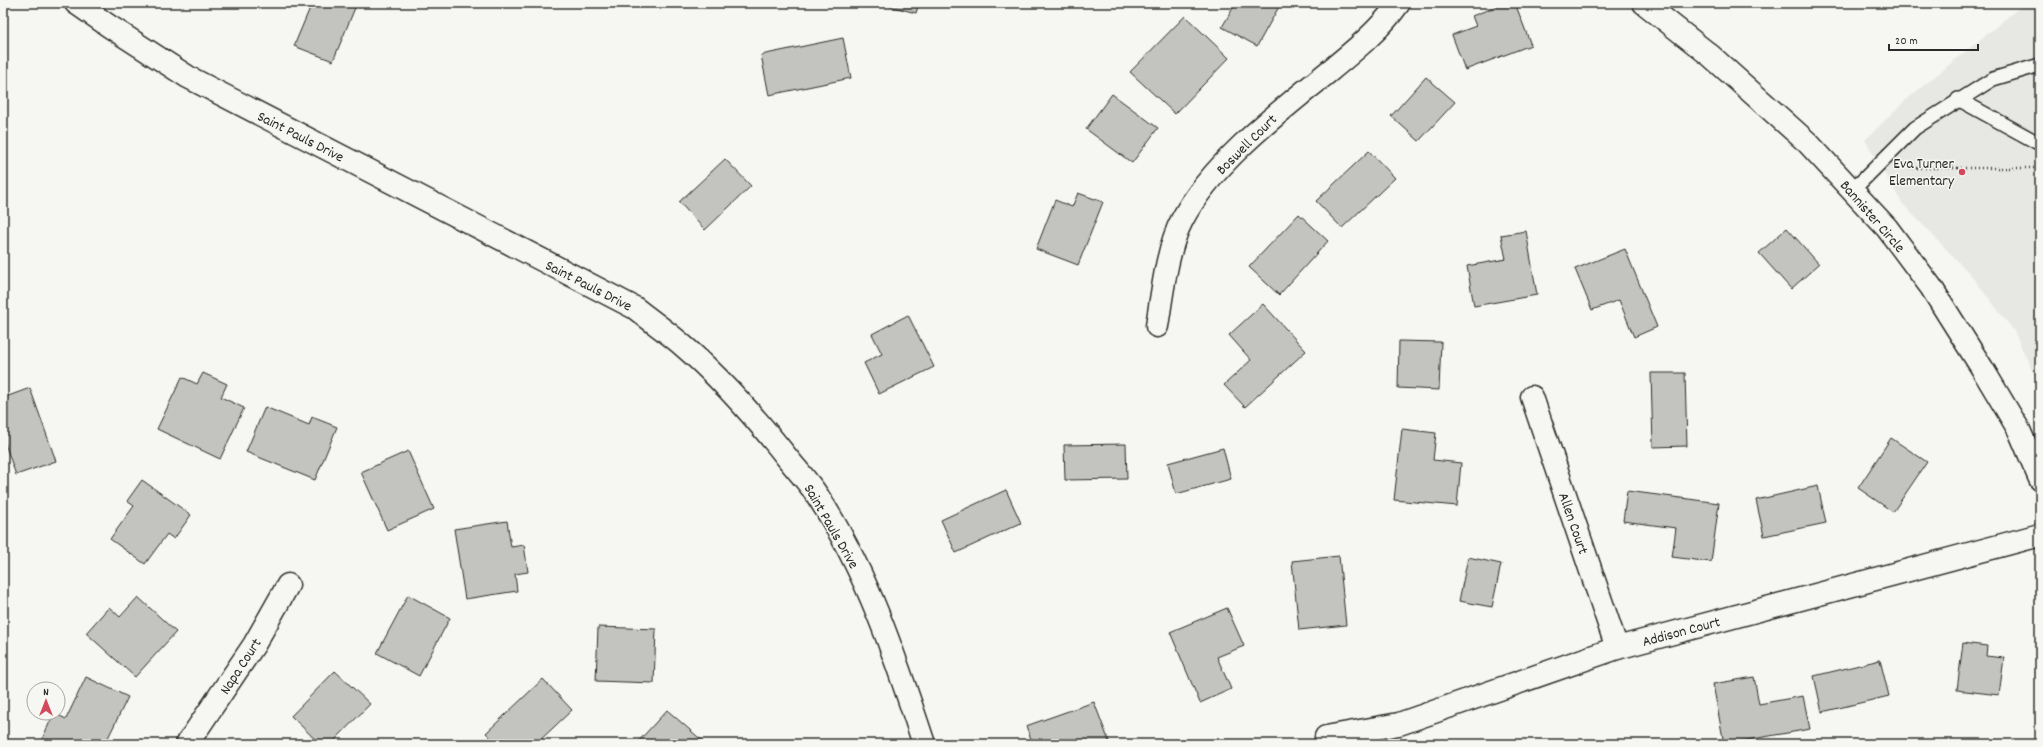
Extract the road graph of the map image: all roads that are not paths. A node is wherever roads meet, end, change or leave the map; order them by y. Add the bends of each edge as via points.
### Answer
1 (76, 3) edge
2 (1399, 3) edge
3 (1644, 3) edge
4 (2040, 65) edge
5 (1958, 99) junction
6 (2040, 144) edge
7 (1852, 191) junction
8 (1157, 326) dead end
9 (1532, 397) dead end
10 (2040, 479) edge
11 (2040, 535) edge
12 (288, 585) dead end
13 (1617, 648) junction
14 (1326, 737) dead end
15 (188, 744) edge
16 (924, 744) edge

1 - 16 street, Saint Pauls Drive via 188,77 635,308 680,343 759,422 817,495 854,561 874,604
2 - 8 street, Boswell Court via 1390,16 1359,47 1266,122 1214,176 1194,201 1181,221 1175,238
3 - 7 street, Bannister Circle via 1711,56 1808,143
4 - 5 lane via 1993,79
5 - 6 lane
5 - 7 lane via 1915,128
7 - 10 street, Bannister Circle via 1887,228 1931,287 2019,430
9 - 13 street, Allen Court
11 - 13 street, Addison Court
12 - 15 street, Napa Court via 254,645
13 - 14 street, Addison Court via 1399,724

